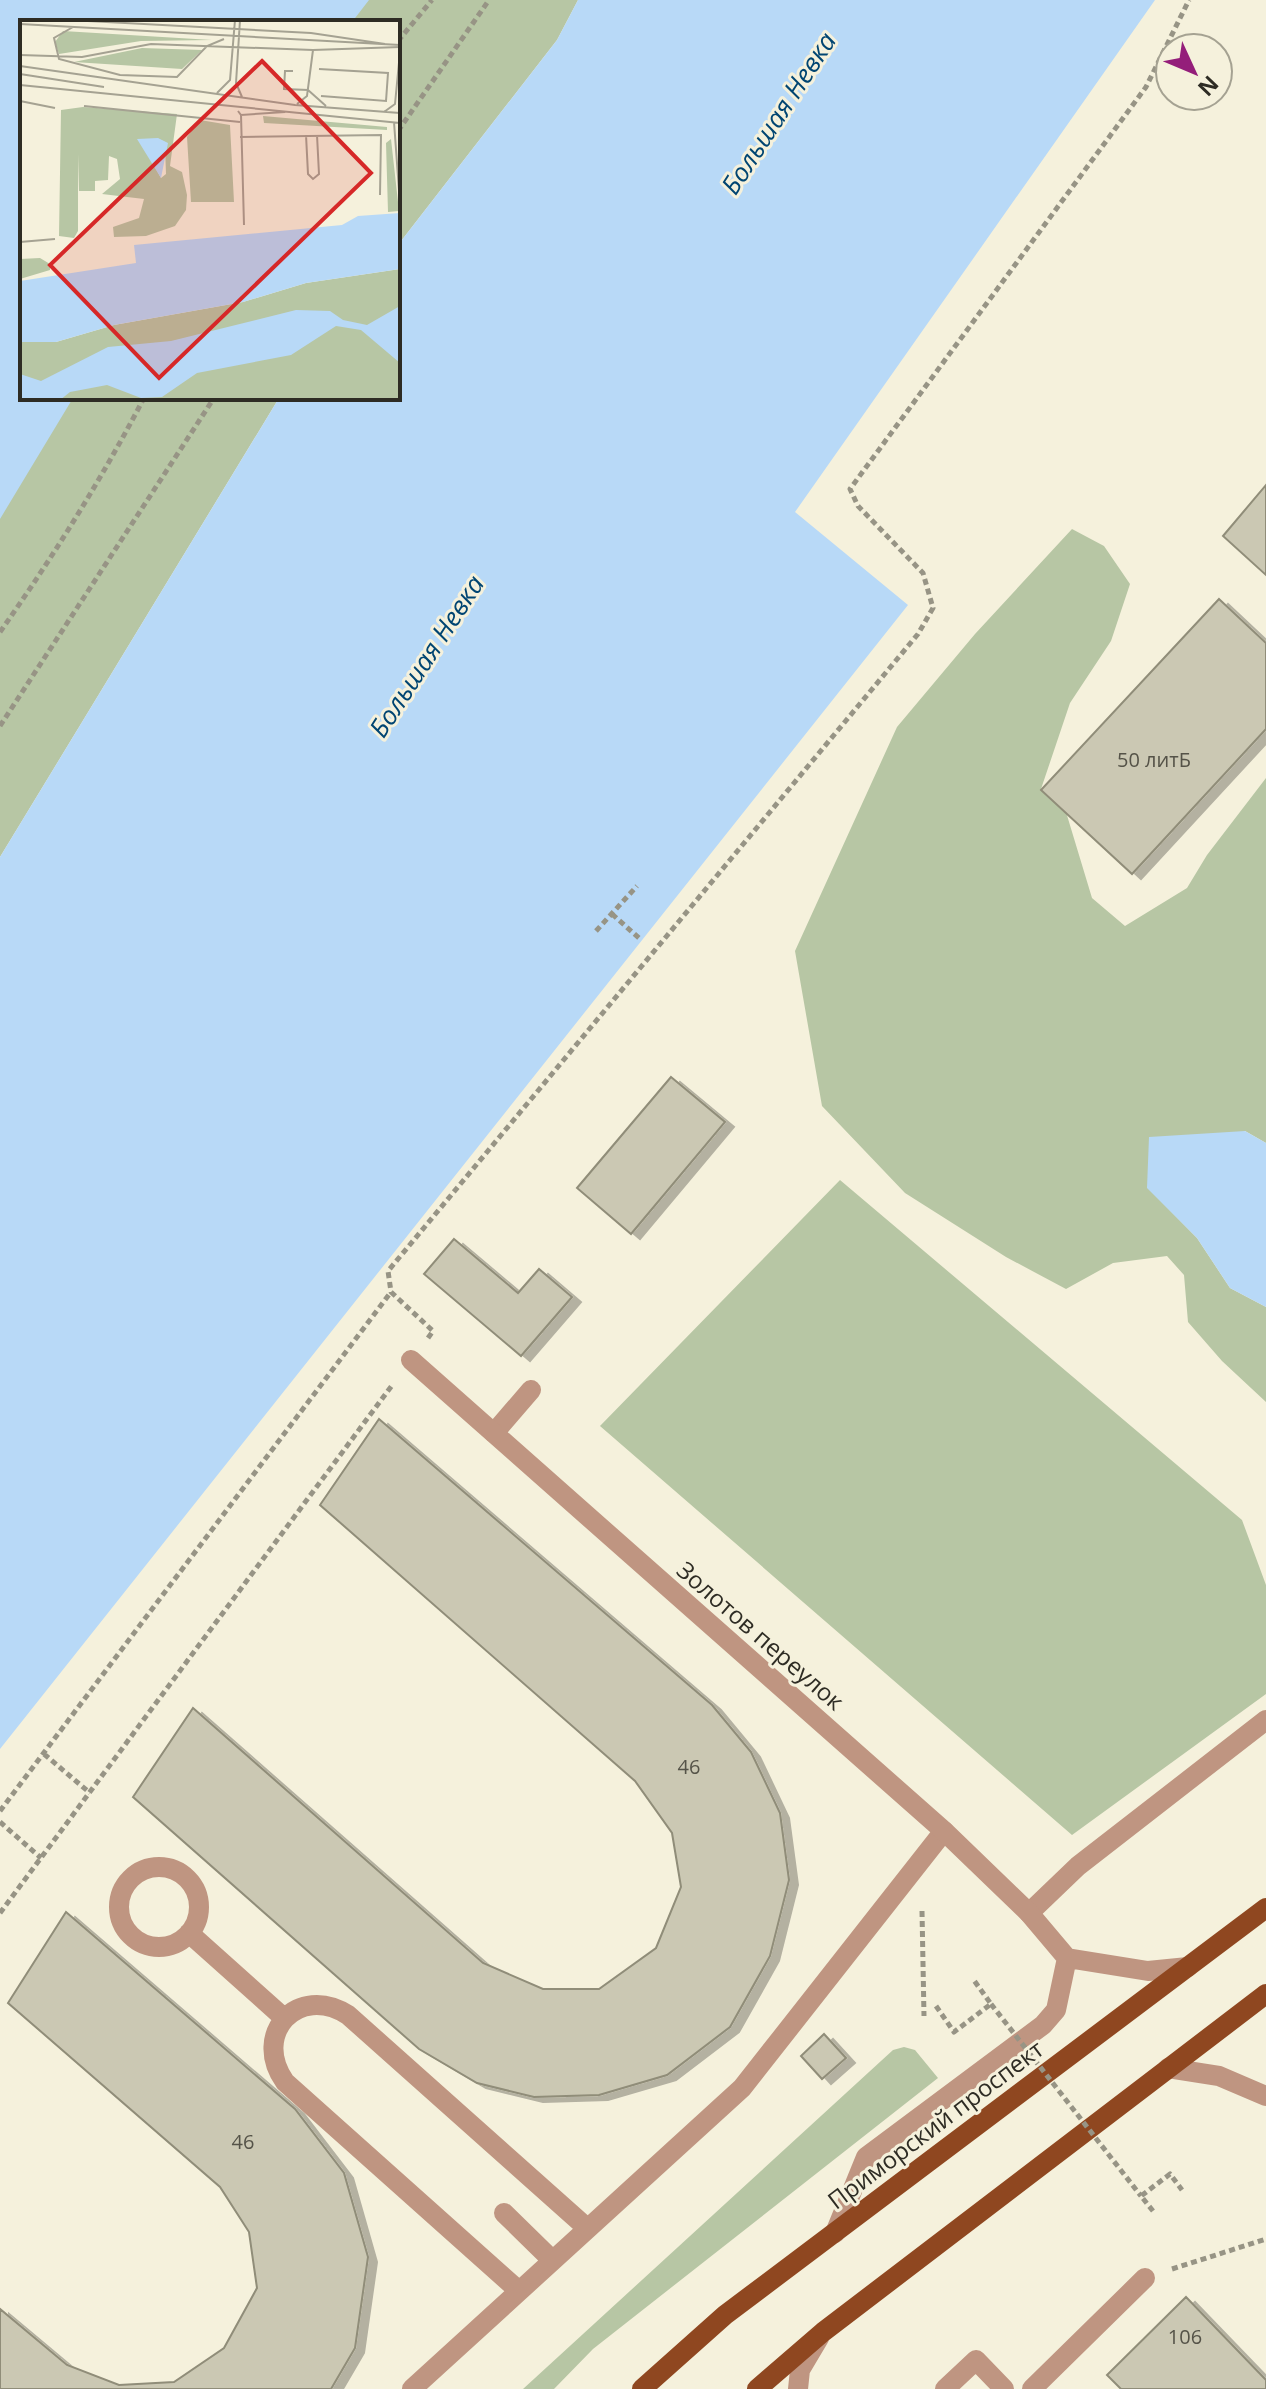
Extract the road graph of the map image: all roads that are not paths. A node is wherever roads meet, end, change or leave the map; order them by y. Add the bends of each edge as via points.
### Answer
1 (411, 1360) road end
2 (531, 1390) dead end
3 (494, 1433) junction
4 (1266, 1720) edge
5 (944, 1831) junction
6 (1266, 1908) edge
7 (1029, 1913) junction
8 (189, 1933) junction
9 (1067, 1958) junction
10 (1188, 1967) junction
11 (1266, 1994) edge
12 (284, 2018) junction
13 (1168, 2068) junction
14 (1266, 2096) edge
15 (504, 2213) dead end
16 (587, 2228) junction
17 (835, 2233) junction
18 (551, 2259) junction
19 (1145, 2278) road end
20 (518, 2290) junction
21 (823, 2332) junction
22 (412, 2389) edge
23 (642, 2389) edge
24 (757, 2389) edge
25 (798, 2389) edge
26 (945, 2389) edge
27 (1004, 2389) edge
28 (1032, 2389) edge

1 - 3 street, Золотов переулок
2 - 3 street
3 - 5 street, Золотов переулок
4 - 7 street via 1078,1866
5 - 7 street, Золотов переулок
5 - 16 street via 742,2088
6 - 10 main road, Приморский проспект
7 - 9 street, Золотов переулок
8 - 8 street via 199,1904 185,1877 156,1866 129,1880 118,1909 132,1937 161,1947
8 - 12 street
9 - 10 street via 1148,1971
9 - 17 street via 1056,2010 1043,2025 866,2157
10 - 17 main road, Приморский проспект
11 - 13 main road
12 - 16 street via 322,2004 348,2015
12 - 20 street via 272,2043 277,2071 285,2082
13 - 14 street via 1219,2076
13 - 21 main road
15 - 18 street
16 - 18 street
17 - 23 main road, Приморский проспект via 725,2315
18 - 20 street
19 - 28 street
20 - 22 street
21 - 24 main road
21 - 25 street via 800,2370
26 - 27 street via 976,2360

